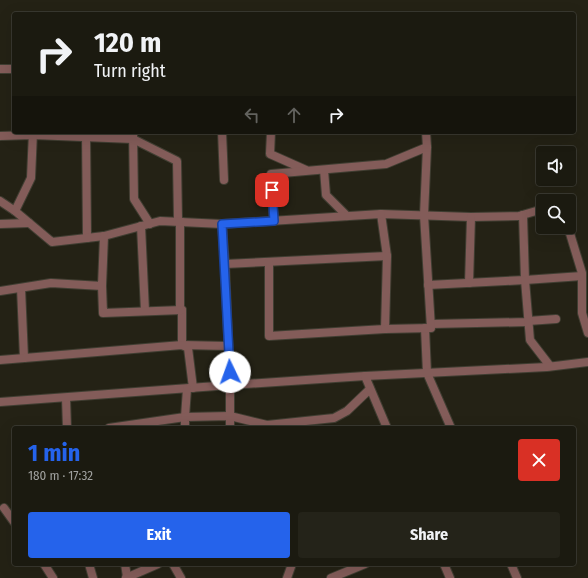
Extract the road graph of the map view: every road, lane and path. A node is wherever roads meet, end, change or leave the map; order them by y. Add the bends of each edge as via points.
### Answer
1 (0, 69) edge
2 (12, 69) edge
3 (22, 134) edge
4 (33, 134) edge
5 (86, 134) edge
6 (222, 134) edge
7 (271, 134) edge
8 (426, 134) edge
9 (133, 135) edge
10 (0, 136) edge
11 (427, 147) junction
12 (324, 170) junction
13 (308, 171) junction
14 (224, 180) dead end
15 (0, 201) edge
16 (15, 211) junction
17 (536, 212) edge
18 (381, 214) junction
19 (424, 215) junction
20 (523, 215) junction
21 (348, 216) junction
22 (470, 217) junction
23 (274, 221) junction
24 (182, 222) junction
25 (29, 223) junction
26 (0, 224) edge
27 (150, 224) junction
28 (222, 224) junction
29 (141, 226) junction
30 (570, 234) edge
31 (104, 236) junction
32 (87, 238) junction
33 (387, 256) junction
34 (269, 262) junction
35 (225, 264) junction
36 (582, 276) junction
37 (525, 280) junction
38 (469, 283) junction
39 (428, 285) junction
40 (102, 286) junction
41 (21, 288) junction
42 (0, 291) edge
43 (182, 310) junction
44 (145, 311) junction
45 (556, 319) dead end
46 (528, 321) junction
47 (428, 326) junction
48 (385, 329) junction
49 (588, 333) edge
50 (182, 345) junction
51 (228, 346) junction
52 (24, 358) junction
53 (0, 360) edge
54 (588, 362) edge
55 (550, 366) junction
56 (427, 373) junction
57 (365, 376) junction
58 (230, 385) junction
59 (190, 388) junction
60 (370, 389) junction
61 (66, 398) junction
62 (0, 402) edge
63 (230, 416) junction
64 (184, 417) junction
65 (67, 426) edge
66 (123, 426) edge
67 (185, 426) edge
68 (230, 426) edge
69 (386, 426) edge
70 (450, 426) edge
71 (4, 508) dead end
72 (12, 519) edge
73 (45, 566) edge
74 (51, 566) edge
75 (90, 566) edge
76 (125, 566) edge
77 (154, 566) edge
78 (174, 566) edge
79 (291, 566) edge
80 (359, 566) edge
81 (445, 566) edge
82 (512, 566) edge
83 (52, 576) edge
84 (93, 578) edge
85 (127, 578) edge
86 (181, 578) edge
87 (287, 578) edge
88 (331, 578) edge
89 (450, 578) edge
90 (517, 578) edge

1 - 2 street
3 - 10 street
4 - 16 street via 31,178
5 - 9 street
5 - 32 street
6 - 14 street
7 - 13 street via 270,154
8 - 11 street
9 - 24 street via 177,161 178,220
9 - 27 street via 134,199
11 - 12 street via 386,164
11 - 19 street
12 - 13 street
12 - 21 street via 326,195
13 - 23 street via 271,174
15 - 16 street
16 - 25 street
17 - 20 street
18 - 19 street
18 - 21 street
18 - 33 street
19 - 22 street
19 - 39 street
20 - 22 street
20 - 37 street
21 - 23 street
22 - 38 street
23 - 28 street
24 - 27 street via 160,221
24 - 28 street
24 - 43 street
25 - 26 street
25 - 32 street via 52,242
27 - 29 street
28 - 35 street
29 - 31 street
29 - 44 street
30 - 36 street
31 - 32 street
31 - 40 street
33 - 34 street
33 - 48 street
34 - 35 street
34 - 48 street via 269,336
35 - 51 street
36 - 37 street
36 - 49 street via 582,313
37 - 38 street
37 - 46 street
38 - 39 street
39 - 47 street
40 - 41 street via 51,283
40 - 44 street via 103,313
41 - 42 street
41 - 52 street
43 - 44 street
43 - 50 street
45 - 46 street
46 - 47 street
46 - 55 street via 530,340
47 - 48 street
47 - 56 street
50 - 51 street
50 - 52 street
50 - 59 street via 188,348
51 - 58 street
52 - 53 street
54 - 55 street
55 - 56 street
56 - 57 street
56 - 70 street
57 - 58 street
57 - 60 street
58 - 59 street
58 - 63 street
59 - 61 street
59 - 64 street
60 - 63 street via 347,411 334,418 267,425
60 - 69 street
61 - 62 street
61 - 65 street
63 - 64 street
63 - 68 street
64 - 66 street
64 - 67 street
71 - 72 street
73 - 83 street
74 - 83 street
75 - 84 street
76 - 85 street
77 - 85 street
78 - 86 street
79 - 87 street
80 - 88 street
81 - 89 street
82 - 90 street

